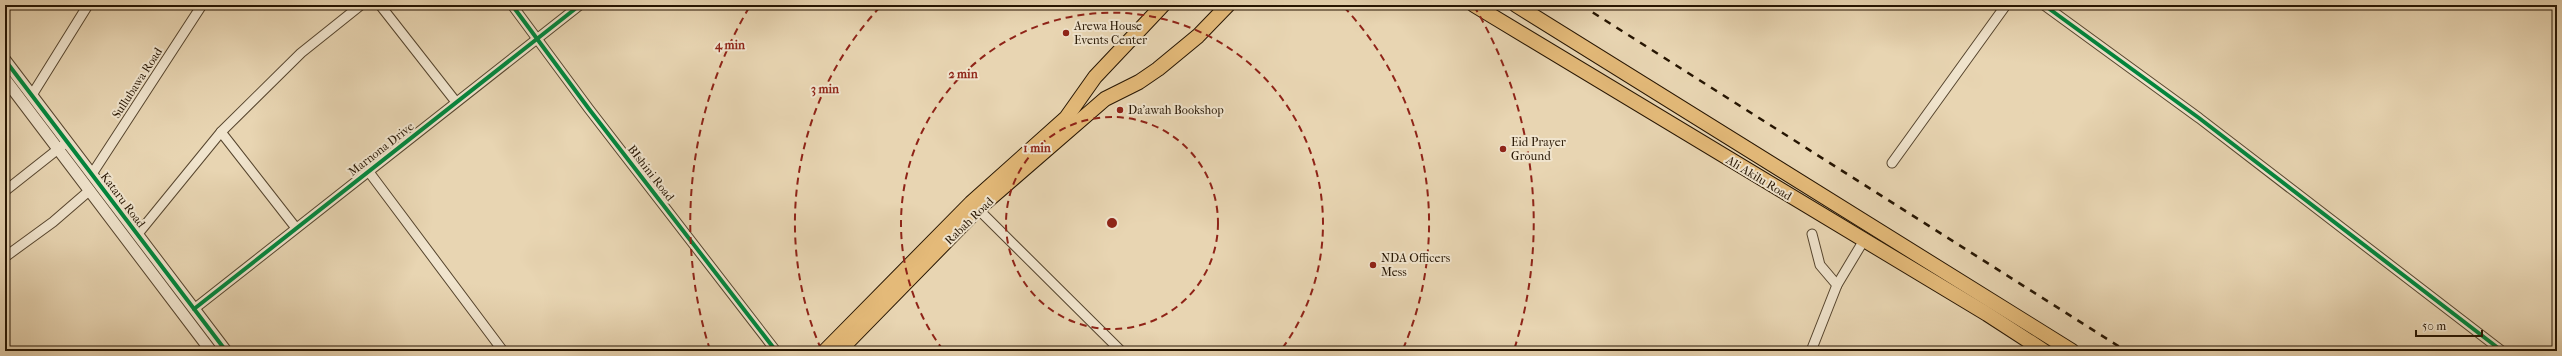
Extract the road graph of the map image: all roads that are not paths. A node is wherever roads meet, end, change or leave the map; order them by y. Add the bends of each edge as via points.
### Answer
1 (87, 5) edge
2 (202, 5) edge
3 (360, 5) edge
4 (380, 5) edge
5 (512, 5) edge
6 (580, 5) edge
7 (1163, 5) edge
8 (1228, 5) edge
9 (1474, 5) edge
10 (1516, 5) edge
11 (2006, 5) edge
12 (2044, 5) edge
13 (538, 39) junction
14 (5, 60) edge
15 (5, 79) edge
16 (32, 95) junction
17 (456, 102) junction
18 (221, 132) junction
19 (63, 145) junction
20 (1892, 163) dead end
21 (369, 172) junction
22 (92, 174) junction
23 (90, 190) junction
24 (5, 191) edge
25 (978, 210) junction
26 (296, 228) junction
27 (1812, 234) dead end
28 (137, 235) junction
29 (1864, 240) junction
30 (5, 257) edge
31 (1837, 285) junction
32 (194, 309) junction
33 (2053, 346) edge
34 (211, 351) edge
35 (226, 351) edge
36 (503, 351) edge
37 (776, 351) edge
38 (825, 351) edge
39 (839, 351) edge
40 (1121, 351) edge
41 (1811, 351) edge
42 (2044, 351) edge
43 (2072, 351) edge
44 (2502, 351) edge

1 - 16 street
2 - 22 street, Sullubawa Road
3 - 18 street via 301,53
4 - 17 street
5 - 13 street, BIshini Road
6 - 13 street, Marnona Drive
7 - 38 main road, Rabah Road via 1105,66 1066,118 971,203
8 - 25 main road, Rabah Road via 1198,36 1158,69 1105,99
9 - 29 main road, Ali Akilu Road
10 - 33 main road, Ali Akilu Road
11 - 20 street
12 - 44 street via 2199,118
13 - 17 street, Marnona Drive
13 - 37 street, BIshini Road via 584,103
14 - 16 street, Kataru Road
15 - 19 street, Kataru Road
16 - 19 street, Kataru Road
17 - 21 street, Marnona Drive
18 - 26 street
18 - 28 street
19 - 22 street, Kataru Road
19 - 23 street, Kataru Road
19 - 24 street
21 - 26 street, Marnona Drive
21 - 36 street
22 - 28 street, Kataru Road
23 - 30 street via 53,222
23 - 34 street, Kataru Road
25 - 39 main road, Rabah Road
25 - 40 street
26 - 32 street, Marnona Drive
27 - 31 street via 1820,265
28 - 32 street, Kataru Road
29 - 31 street
29 - 42 main road, Ali Akilu Road
31 - 41 street
32 - 35 street, Kataru Road
33 - 43 main road, Ali Akilu Road

